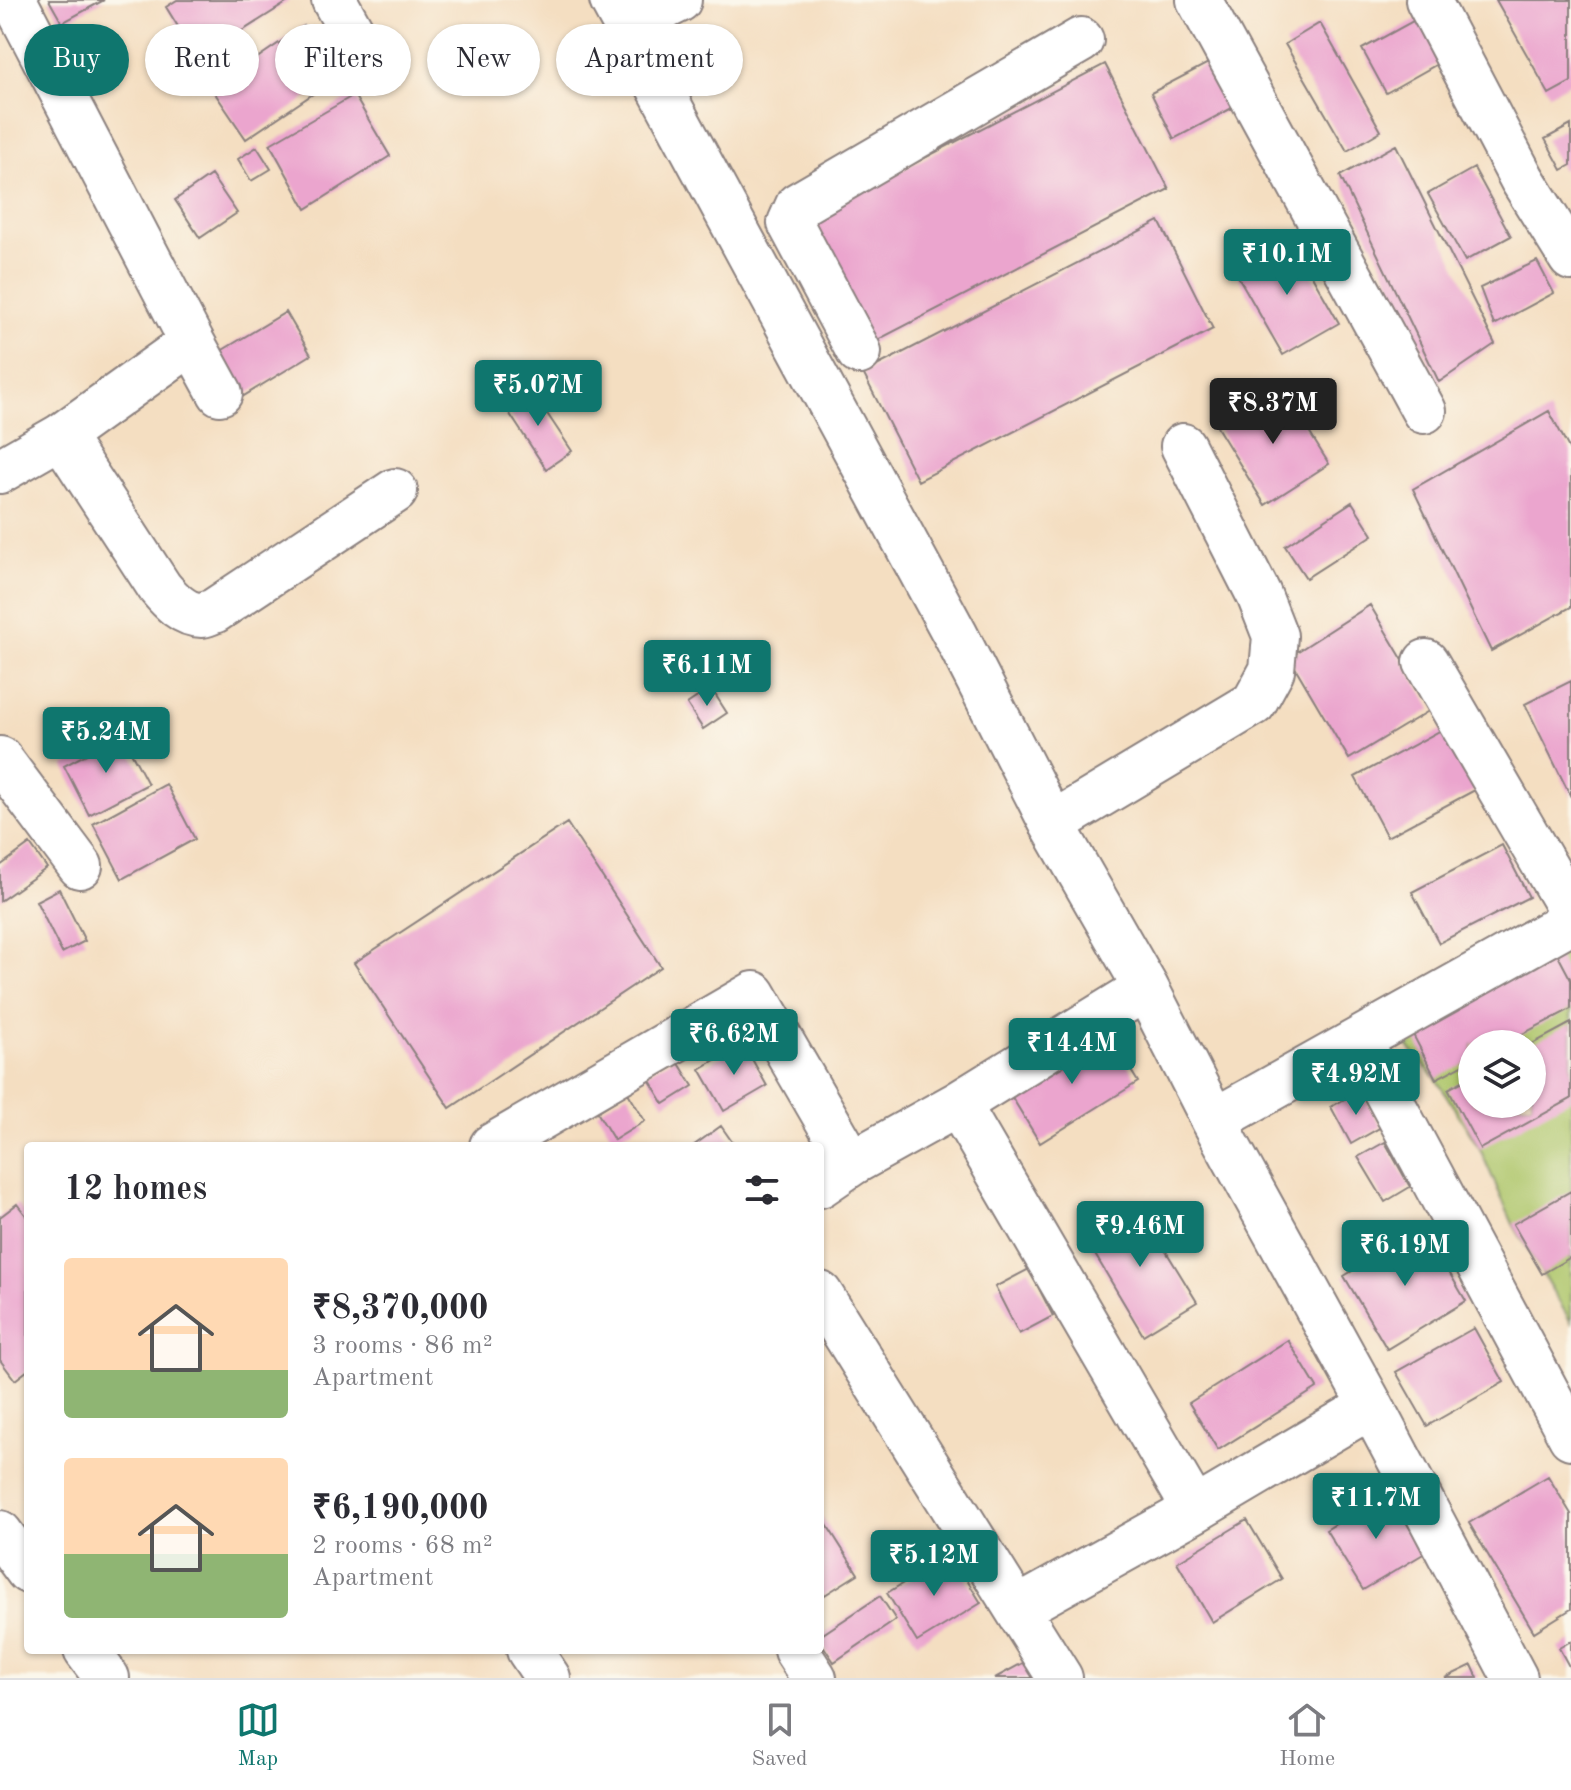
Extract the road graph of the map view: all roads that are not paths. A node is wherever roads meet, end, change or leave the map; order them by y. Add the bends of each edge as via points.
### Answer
1 (14, 0) edge
2 (679, 0) edge
3 (1199, 0) edge
4 (1428, 0) edge
5 (620, 13) edge
6 (1081, 40) dead end
7 (802, 245) junction
8 (1571, 258) edge
9 (757, 270) junction
10 (795, 340) junction
11 (192, 342) junction
12 (220, 393) dead end
13 (1424, 411) dead end
14 (61, 436) junction
15 (1183, 446) dead end
16 (0, 471) edge
17 (395, 491) dead end
18 (1426, 662) dead end
19 (0, 759) edge
20 (1052, 824) junction
21 (80, 866) dead end
22 (1571, 911) edge
23 (1571, 921) edge
24 (1146, 988) junction
25 (1359, 1041) junction
26 (958, 1104) junction
27 (1214, 1121) junction
28 (499, 1142) edge
29 (821, 1142) edge
30 (824, 1148) edge
31 (836, 1174) edge
32 (824, 1300) edge
33 (1371, 1406) junction
34 (1571, 1437) edge
35 (1195, 1510) junction
36 (0, 1533) edge
37 (24, 1566) edge
38 (1017, 1609) junction
39 (89, 1654) edge
40 (532, 1654) edge
41 (799, 1654) edge
42 (107, 1678) edge
43 (548, 1678) edge
44 (814, 1678) edge
45 (1060, 1678) edge
46 (1515, 1678) edge

1 - 11 street
2 - 5 street
3 - 13 street
4 - 8 street via 1522,179
5 - 9 street
6 - 7 street via 798,205 790,223
7 - 9 street
7 - 10 street via 846,328
9 - 10 street
10 - 20 street
11 - 12 street
11 - 14 street
14 - 16 street
14 - 17 street via 160,588 172,602 199,615 214,611
15 - 20 street via 1259,595 1275,636 1272,670 1254,703
18 - 22 street
19 - 21 street
20 - 24 street
23 - 25 street
24 - 26 street
24 - 27 street
25 - 27 street
25 - 34 street
26 - 31 street
26 - 35 street
27 - 33 street
28 - 29 street via 754,994
30 - 31 street
32 - 38 street
33 - 35 street
33 - 46 street
35 - 38 street
36 - 37 street
38 - 45 street
39 - 42 street
40 - 43 street
41 - 44 street

